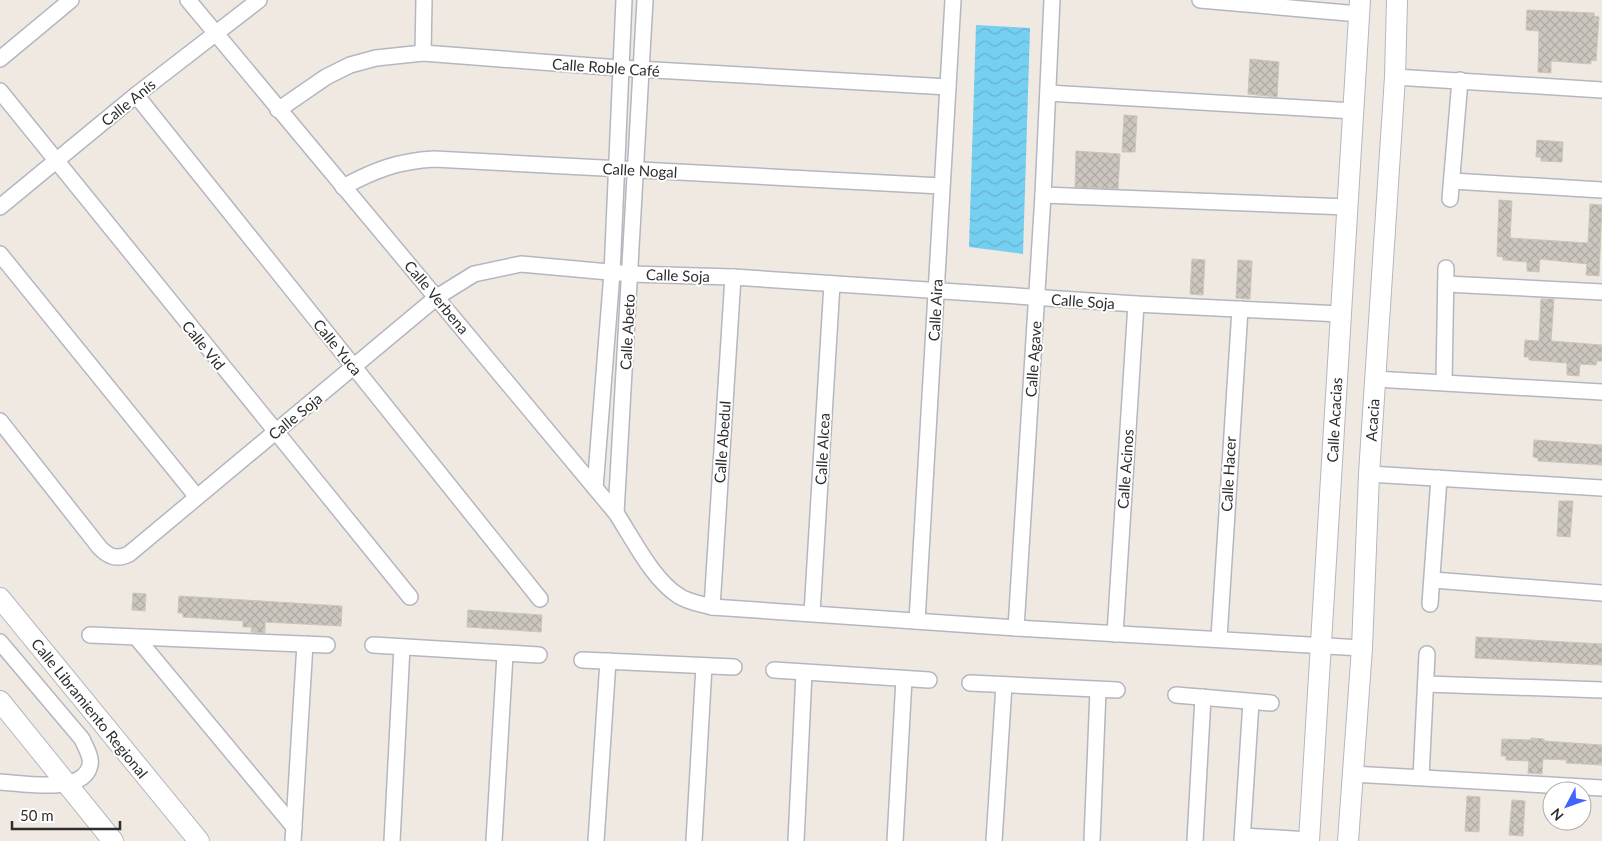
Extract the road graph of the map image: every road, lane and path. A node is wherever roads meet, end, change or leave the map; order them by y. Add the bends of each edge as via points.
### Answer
1 (188, 0) edge
2 (259, 0) edge
3 (424, 0) edge
4 (624, 0) edge
5 (645, 0) edge
6 (953, 0) edge
7 (1052, 0) edge
8 (1200, 0) edge
9 (1397, 0) edge
10 (63, 2) edge
11 (1258, 2) edge
12 (1359, 7) edge
13 (214, 33) junction
14 (423, 53) junction
15 (0, 59) edge
16 (620, 68) junction
17 (641, 69) junction
18 (1395, 76) junction
19 (1460, 80) junction
20 (948, 87) junction
21 (1602, 90) edge
22 (0, 92) edge
23 (1048, 93) junction
24 (136, 96) junction
25 (278, 110) junction
26 (1354, 111) junction
27 (56, 160) junction
28 (615, 169) junction
29 (636, 170) junction
30 (1452, 181) junction
31 (941, 186) junction
32 (344, 187) junction
33 (1602, 190) edge
34 (1043, 195) junction
35 (1450, 199) dead end
36 (0, 207) edge
37 (1348, 207) junction
38 (0, 254) edge
39 (1446, 268) dead end
40 (612, 272) junction
41 (631, 274) junction
42 (733, 277) junction
43 (832, 284) junction
44 (1446, 284) junction
45 (937, 292) junction
46 (1602, 292) edge
47 (438, 297) junction
48 (1037, 298) junction
49 (1136, 304) junction
50 (1240, 309) junction
51 (1340, 314) junction
52 (355, 368) junction
53 (1375, 379) junction
54 (1444, 382) junction
55 (1602, 392) edge
56 (0, 421) edge
57 (276, 432) junction
58 (1369, 474) junction
59 (1439, 478) junction
60 (595, 488) junction
61 (1602, 488) edge
62 (197, 497) junction
63 (616, 514) junction
64 (1433, 580) junction
65 (1602, 593) edge
66 (410, 597) dead end
67 (0, 598) edge
68 (540, 599) dead end
69 (1430, 604) dead end
70 (712, 606) junction
71 (812, 613) junction
72 (917, 620) junction
73 (1016, 628) junction
74 (1115, 634) junction
75 (90, 635) dead end
76 (136, 637) junction
77 (1219, 638) junction
78 (0, 642) edge
79 (304, 644) junction
80 (1322, 644) junction
81 (327, 645) dead end
82 (373, 645) dead end
83 (402, 647) junction
84 (1362, 648) junction
85 (1427, 654) dead end
86 (505, 655) junction
87 (539, 655) dead end
88 (582, 660) dead end
89 (608, 661) junction
90 (704, 666) junction
91 (734, 667) dead end
92 (774, 670) dead end
93 (804, 674) junction
94 (904, 679) junction
95 (929, 680) dead end
96 (970, 683) dead end
97 (1004, 684) junction
98 (1426, 684) junction
99 (1098, 690) junction
100 (1118, 690) dead end
101 (1602, 690) edge
102 (1176, 695) dead end
103 (1203, 697) junction
104 (0, 701) edge
105 (1251, 702) junction
106 (1271, 703) dead end
107 (1352, 774) junction
108 (1421, 777) junction
109 (0, 782) edge
110 (68, 785) junction
111 (1602, 788) edge
112 (293, 834) edge
113 (1243, 838) edge
114 (113, 841) edge
115 (199, 841) edge
116 (392, 841) edge
117 (494, 841) edge
118 (596, 841) edge
119 (694, 841) edge
120 (796, 841) edge
121 (895, 841) edge
122 (994, 841) edge
123 (1092, 841) edge
124 (1195, 841) edge
125 (1309, 841) edge
126 (1348, 841) edge

1 - 13 street, Calle Verbena
2 - 13 street, Calle Anís
3 - 14 street
4 - 16 street, Calle Abeto
5 - 17 street, Calle Abeto
6 - 20 street, Calle Aira
7 - 23 street, Calle Agave
8 - 11 street
9 - 18 street, Acacia
10 - 15 street
11 - 12 street
12 - 26 street, Calle Acacias
13 - 24 street, Calle Anís
13 - 25 street, Calle Verbena
14 - 16 street, Calle Roble Café
14 - 25 street, Calle Roble Café via 376,58 350,65 326,77
16 - 17 street, Calle Roble Café
16 - 28 street, Calle Abeto
17 - 20 street, Calle Roble Café
17 - 29 street, Calle Abeto
18 - 19 street
18 - 53 street, Acacia
19 - 21 street
19 - 30 street
20 - 31 street, Calle Aira
22 - 27 street, Calle Vid
23 - 26 street
23 - 34 street, Calle Agave
24 - 27 street, Calle Anís
24 - 52 street, Calle Yuca
25 - 32 street, Calle Verbena
26 - 37 street, Calle Acacias
27 - 36 street, Calle Anís
27 - 57 street, Calle Vid
28 - 29 street, Calle Nogal
28 - 32 street, Calle Nogal via 434,159 396,163
28 - 40 street, Calle Abeto
29 - 31 street, Calle Nogal
29 - 41 street, Calle Abeto
30 - 33 street
30 - 35 street
31 - 45 street, Calle Aira
32 - 47 street, Calle Verbena
34 - 37 street
34 - 48 street, Calle Agave
37 - 51 street, Calle Acacias
38 - 62 street
39 - 44 street
40 - 41 street, Calle Soja
40 - 47 street, Calle Soja via 521,264 474,274
40 - 60 street, Calle Abeto
41 - 42 street, Calle Soja
41 - 63 street, Calle Abeto
42 - 43 street, Calle Soja
42 - 70 street, Calle Abedul
43 - 45 street, Calle Soja
43 - 71 street, Calle Alcea
44 - 46 street
44 - 54 street
45 - 48 street, Calle Soja
45 - 72 street, Calle Aira
47 - 52 street, Calle Soja
47 - 60 street, Calle Verbena
48 - 49 street, Calle Soja
48 - 73 street, Calle Agave
49 - 50 street, Calle Soja
49 - 74 street, Calle Acinos
50 - 51 street, Calle Soja
50 - 77 street, Calle Hacer
51 - 80 street, Calle Acacias
52 - 57 street, Calle Soja
52 - 68 street, Calle Yuca
53 - 54 street
53 - 58 street, Acacia
54 - 55 street
56 - 62 street, Calle Soja via 100,548 111,557 128,554
57 - 62 street, Calle Soja
57 - 66 street, Calle Vid
58 - 59 street
58 - 84 street, Acacia
59 - 61 street
59 - 64 street
60 - 63 street, Calle Verbena
63 - 70 street, Calle Verbena via 666,585 680,597
64 - 65 street
64 - 69 street
67 - 115 street, Calle Libramiento Regional
70 - 71 street
71 - 72 street
72 - 73 street
73 - 74 street
74 - 77 street
75 - 76 street
76 - 79 street
76 - 112 street
77 - 80 street
78 - 110 street via 82,739 91,764 84,777
79 - 81 street
79 - 112 street
80 - 84 street
80 - 125 street, Calle Acacias
82 - 83 street
83 - 86 street
83 - 116 street
84 - 107 street, Acacia
85 - 98 street
86 - 87 street
86 - 117 street
88 - 89 street
89 - 90 street
89 - 118 street
90 - 91 street
90 - 119 street
92 - 93 street
93 - 94 street
93 - 120 street
94 - 95 street
94 - 121 street
96 - 97 street
97 - 99 street
97 - 122 street
98 - 101 street
98 - 108 street
99 - 100 street
99 - 123 street
102 - 103 street
103 - 105 street
103 - 124 street
104 - 110 street
105 - 106 street
105 - 113 street
107 - 108 street
107 - 126 street, Acacia
108 - 111 street
109 - 110 street
110 - 114 street
113 - 125 street

